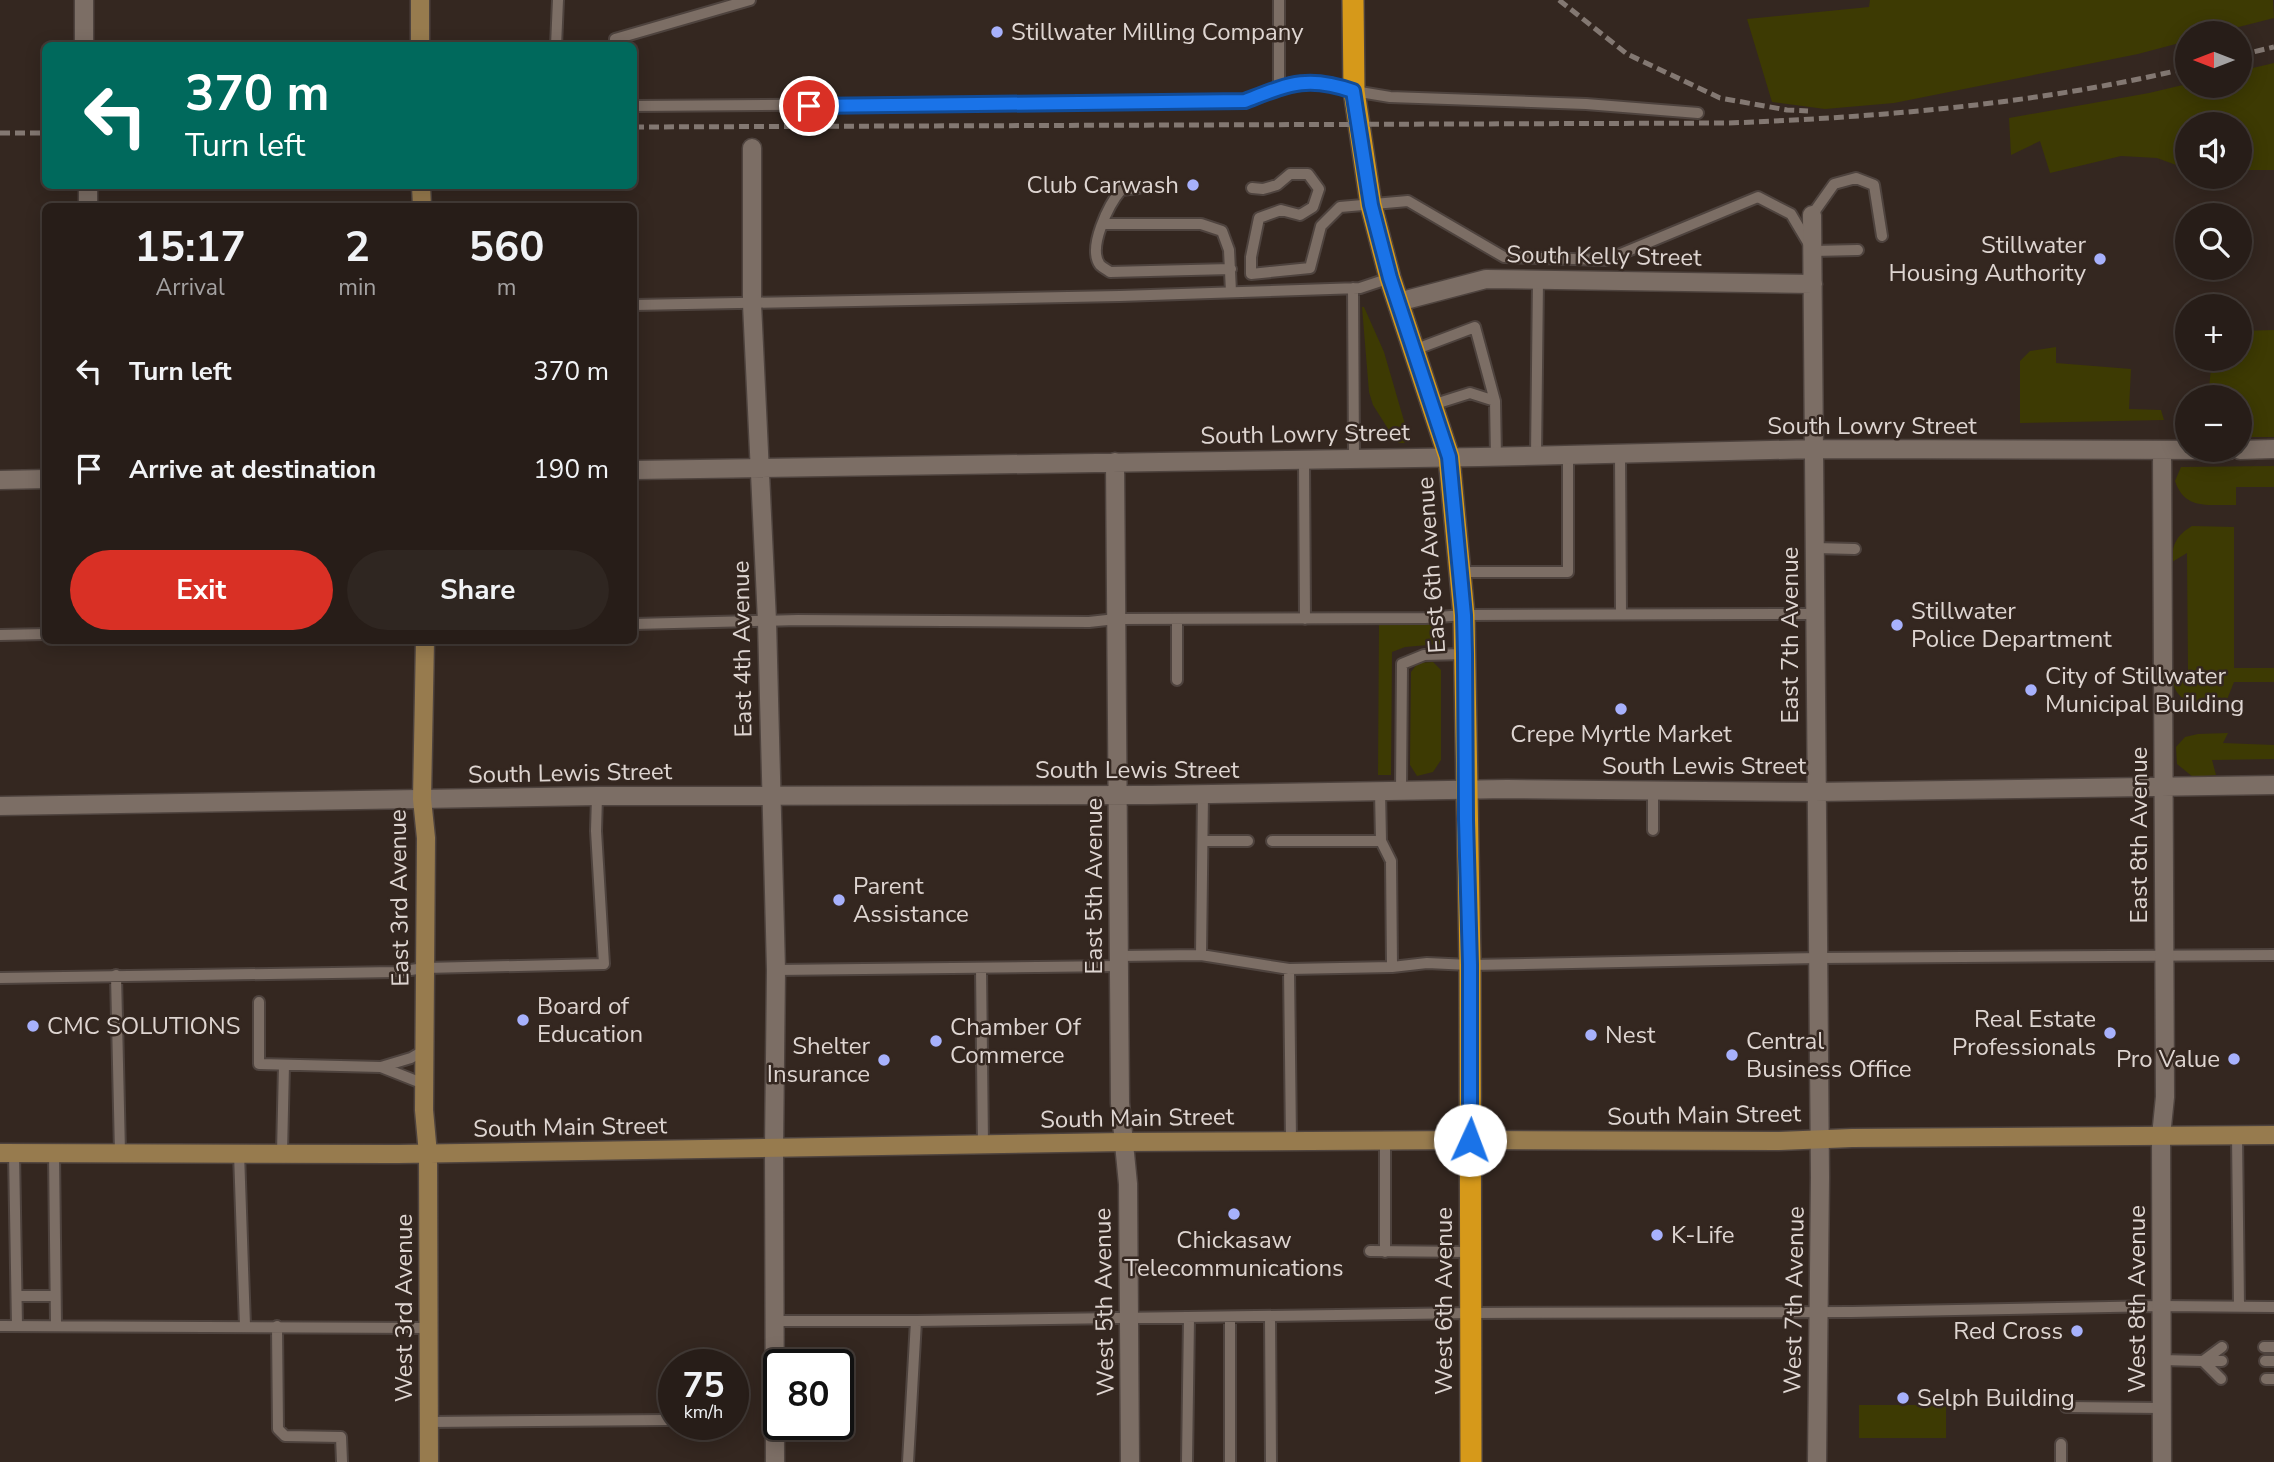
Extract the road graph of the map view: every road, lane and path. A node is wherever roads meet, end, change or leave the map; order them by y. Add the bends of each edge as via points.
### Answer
1 (83, 0) edge
2 (420, 0) edge
3 (558, 0) edge
4 (750, 0) edge
5 (1279, 0) edge
6 (1353, 0) edge
7 (615, 39) dead end
8 (84, 42) edge
9 (420, 42) edge
10 (556, 42) edge
11 (1279, 88) junction
12 (1353, 91) junction
13 (637, 106) edge
14 (1698, 113) dead end
15 (752, 148) dead end
16 (1139, 188) dead end
17 (1252, 188) dead end
18 (1371, 205) junction
19 (1812, 215) joint
20 (1104, 224) junction
21 (1882, 236) dead end
22 (1858, 250) dead end
23 (1813, 251) junction
24 (1231, 269) junction
25 (1120, 272) junction
26 (1390, 278) junction
27 (1538, 280) junction
28 (1813, 284) junction
29 (1353, 288) junction
30 (1231, 292) junction
31 (1120, 296) junction
32 (1398, 302) junction
33 (752, 304) junction
34 (637, 305) edge
35 (1414, 350) junction
36 (1495, 401) junction
37 (1432, 405) junction
38 (1815, 449) junction
39 (2274, 449) edge
40 (2162, 450) junction
41 (2175, 450) edge
42 (2252, 450) edge
43 (1620, 454) junction
44 (1568, 455) junction
45 (1536, 456) junction
46 (1449, 457) junction
47 (1496, 457) junction
48 (1353, 458) junction
49 (1304, 459) junction
50 (1115, 462) junction
51 (761, 469) junction
52 (637, 470) edge
53 (42, 479) edge
54 (0, 480) edge
55 (1815, 548) junction
56 (1855, 549) dead end
57 (1460, 572) junction
58 (1621, 614) junction
59 (1815, 614) junction
60 (1464, 615) junction
61 (1177, 619) junction
62 (1306, 619) junction
63 (1116, 620) junction
64 (767, 621) junction
65 (637, 624) edge
66 (42, 634) edge
67 (0, 635) edge
68 (425, 644) edge
69 (1465, 654) junction
70 (1177, 680) dead end
71 (2274, 785) edge
72 (2163, 787) junction
73 (1466, 790) junction
74 (1380, 791) junction
75 (1401, 791) junction
76 (1653, 791) junction
77 (1815, 792) junction
78 (1203, 794) junction
79 (1118, 795) junction
80 (597, 796) junction
81 (772, 796) junction
82 (422, 799) junction
83 (0, 806) edge
84 (1653, 830) dead end
85 (1203, 841) junction
86 (1248, 841) dead end
87 (1272, 841) dead end
88 (1381, 841) junction
89 (1201, 955) junction
90 (2274, 955) edge
91 (2164, 956) junction
92 (1819, 958) junction
93 (1119, 961) junction
94 (1470, 965) junction
95 (1392, 967) junction
96 (425, 968) junction
97 (981, 968) junction
98 (1289, 969) junction
99 (776, 970) junction
100 (116, 975) junction
101 (0, 978) edge
102 (259, 1002) dead end
103 (425, 1051) junction
104 (284, 1065) junction
105 (381, 1067) junction
106 (424, 1084) junction
107 (2237, 1135) junction
108 (2274, 1135) edge
109 (2161, 1136) junction
110 (1818, 1139) junction
111 (1385, 1140) junction
112 (1470, 1140) junction
113 (1291, 1141) junction
114 (1124, 1142) junction
115 (983, 1145) junction
116 (774, 1148) junction
117 (7, 1153) edge
118 (54, 1153) junction
119 (120, 1153) junction
120 (239, 1153) junction
121 (282, 1153) junction
122 (428, 1154) junction
123 (1370, 1251) dead end
124 (1385, 1252) junction
125 (1470, 1252) junction
126 (17, 1296) junction
127 (55, 1296) junction
128 (2161, 1306) junction
129 (2239, 1306) junction
130 (2274, 1307) edge
131 (1820, 1312) junction
132 (1471, 1313) junction
133 (1230, 1317) junction
134 (1270, 1317) junction
135 (1129, 1318) junction
136 (1189, 1318) junction
137 (775, 1321) junction
138 (916, 1321) junction
139 (56, 1325) junction
140 (0, 1326) edge
141 (17, 1326) junction
142 (245, 1326) junction
143 (277, 1326) junction
144 (429, 1328) junction
145 (2222, 1346) dead end
146 (2161, 1360) junction
147 (2203, 1361) junction
148 (2222, 1361) dead end
149 (2221, 1379) dead end
150 (2066, 1407) dead end
151 (2161, 1408) junction
152 (658, 1420) edge
153 (429, 1422) junction
154 (2061, 1444) dead end
155 (342, 1462) edge
156 (429, 1462) edge
157 (775, 1462) edge
158 (908, 1462) edge
159 (1130, 1462) edge
160 (1187, 1462) edge
161 (1230, 1462) edge
162 (1271, 1462) edge
163 (1471, 1462) edge
164 (1817, 1462) edge
165 (2061, 1462) edge
166 (2162, 1462) edge

1 - 8 street
2 - 9 main road
3 - 10 lane
4 - 7 lane
5 - 11 lane
6 - 12 highway, East 6th Avenue
11 - 12 lane via 1292,83 1330,83
11 - 13 lane via 1245,101
12 - 14 lane via 1390,97
12 - 18 highway, East 6th Avenue
15 - 33 street, East 4th Avenue
16 - 20 lane via 1121,190
17 - 18 lane via 1277,185 1290,174 1308,174 1319,189 1313,207 1300,215 1281,210 1259,218 1251,274 1310,268 1321,226 1340,207
18 - 23 lane via 1408,201 1504,257 1606,260 1758,197 1791,214
18 - 26 highway, East 6th Avenue
19 - 21 lane via 1833,184 1856,178 1874,185
19 - 23 street, East 7th Avenue
20 - 24 lane via 1201,224 1222,231
20 - 25 lane via 1095,245 1099,264 1110,272
22 - 23 lane
23 - 28 street, East 7th Avenue
24 - 25 lane
24 - 30 lane
25 - 31 lane
26 - 29 lane
26 - 32 highway, East 6th Avenue
27 - 28 street, South Kelly Street
27 - 32 street, South Kelly Street via 1486,279
27 - 45 lane
28 - 38 street, East 7th Avenue
29 - 30 lane
29 - 48 lane
30 - 31 lane
31 - 33 lane
32 - 35 highway, East 6th Avenue
33 - 34 lane
33 - 51 street, East 4th Avenue
35 - 36 lane via 1475,327
35 - 37 highway, East 6th Avenue
36 - 37 lane via 1470,393
36 - 47 lane
37 - 46 highway, East 6th Avenue
38 - 40 street, South Lowry Street
38 - 43 street, South Lowry Street
38 - 55 street, East 7th Avenue
39 - 42 street
40 - 41 street, South Lowry Street
40 - 72 street, East 8th Avenue
43 - 44 street, South Lowry Street
43 - 58 lane
44 - 45 street, South Lowry Street
44 - 57 lane via 1568,572
45 - 47 street, South Lowry Street
46 - 47 street, South Lowry Street
46 - 48 street, South Lowry Street
46 - 57 highway, East 6th Avenue
48 - 49 street, South Lowry Street
49 - 50 street, South Lowry Street
49 - 62 lane
50 - 51 street, South Lowry Street
50 - 63 street, East 5th Avenue
51 - 52 street, South Lowry Street
51 - 64 street, East 4th Avenue
53 - 54 street
55 - 56 lane
55 - 59 street, East 7th Avenue
57 - 60 highway, East 6th Avenue
58 - 59 lane
58 - 60 lane
59 - 77 street, East 7th Avenue
60 - 62 lane
60 - 69 highway, East 6th Avenue
61 - 62 lane
61 - 63 lane
61 - 70 lane
63 - 64 lane
63 - 79 street, East 5th Avenue
64 - 65 lane
64 - 81 street, East 4th Avenue
66 - 67 lane
68 - 82 main road, East 3rd Avenue
69 - 73 highway, East 6th Avenue
69 - 75 lane via 1424,655 1402,664
71 - 72 street, South Lewis Street
72 - 77 street, South Lewis Street
72 - 91 street, East 8th Avenue
73 - 75 street, South Lewis Street
73 - 76 street, South Lewis Street
73 - 94 highway, East 6th Avenue
74 - 75 street, South Lewis Street
74 - 78 street, South Lewis Street
74 - 88 lane
76 - 77 street, South Lewis Street
76 - 84 lane
77 - 92 street, East 7th Avenue
78 - 79 street, South Lewis Street
78 - 85 lane
79 - 81 street, South Lewis Street
79 - 93 street, East 5th Avenue
80 - 81 street, South Lewis Street
80 - 82 street, South Lewis Street
80 - 96 lane via 604,964
81 - 99 street, East 4th Avenue
82 - 83 street, South Lewis Street
82 - 96 main road, East 3rd Avenue
85 - 86 lane
85 - 89 lane
87 - 88 lane
88 - 95 lane via 1391,861
89 - 93 lane
89 - 98 lane
90 - 91 lane
91 - 92 lane
91 - 109 street, East 8th Avenue
92 - 94 lane
92 - 110 street, East 7th Avenue
93 - 97 lane
93 - 114 street, East 5th Avenue
94 - 95 lane
94 - 112 highway, East 6th Avenue
95 - 98 lane
96 - 100 lane
96 - 103 main road, East 3rd Avenue
97 - 99 lane
97 - 115 lane
98 - 113 lane
99 - 116 street, East 4th Avenue
100 - 101 lane
100 - 119 lane
102 - 104 lane via 259,1064
103 - 105 lane
103 - 106 main road, East 3rd Avenue
104 - 105 lane
104 - 121 lane
105 - 106 lane
106 - 122 main road, East 3rd Avenue
107 - 108 main road, South Main Street
107 - 109 main road, South Main Street
107 - 129 lane
109 - 110 main road, South Main Street
109 - 128 street, West 8th Avenue
110 - 112 main road, South Main Street
110 - 131 street, West 7th Avenue
111 - 112 main road, South Main Street
111 - 113 main road, South Main Street
111 - 124 lane
112 - 125 highway, West 6th Avenue
113 - 114 main road, South Main Street
114 - 115 main road, South Main Street
114 - 135 street, West 5th Avenue
115 - 116 main road, South Main Street
116 - 122 main road, South Main Street
116 - 137 street, East 4th Avenue
117 - 118 main road, South Main Street
117 - 126 lane
118 - 119 main road, South Main Street
118 - 127 lane
119 - 120 main road, South Main Street
120 - 121 main road, South Main Street
120 - 142 lane
121 - 122 main road, South Main Street
122 - 144 main road, West 3rd Avenue
123 - 124 lane
124 - 125 lane
125 - 132 highway, West 6th Avenue
126 - 127 lane
126 - 141 lane
127 - 139 lane
128 - 129 lane
128 - 131 lane
128 - 146 street, West 8th Avenue
129 - 130 lane
131 - 132 lane
131 - 164 street, West 7th Avenue
132 - 134 lane
132 - 163 highway, West 6th Avenue
133 - 134 lane
133 - 136 lane
133 - 161 lane
134 - 162 lane
135 - 136 lane
135 - 138 lane
135 - 159 street, West 5th Avenue
136 - 160 lane
137 - 138 lane
137 - 157 street, East 4th Avenue
138 - 158 lane
139 - 141 lane
139 - 142 lane
140 - 141 lane
142 - 143 lane
143 - 144 lane
143 - 155 lane via 278,1429 285,1436 341,1437
144 - 153 main road, West 3rd Avenue
145 - 147 lane
146 - 147 lane
146 - 151 street, West 8th Avenue
147 - 148 lane
147 - 149 lane
150 - 151 lane
151 - 166 street, West 8th Avenue
152 - 153 lane
153 - 156 main road, West 3rd Avenue
154 - 165 lane

